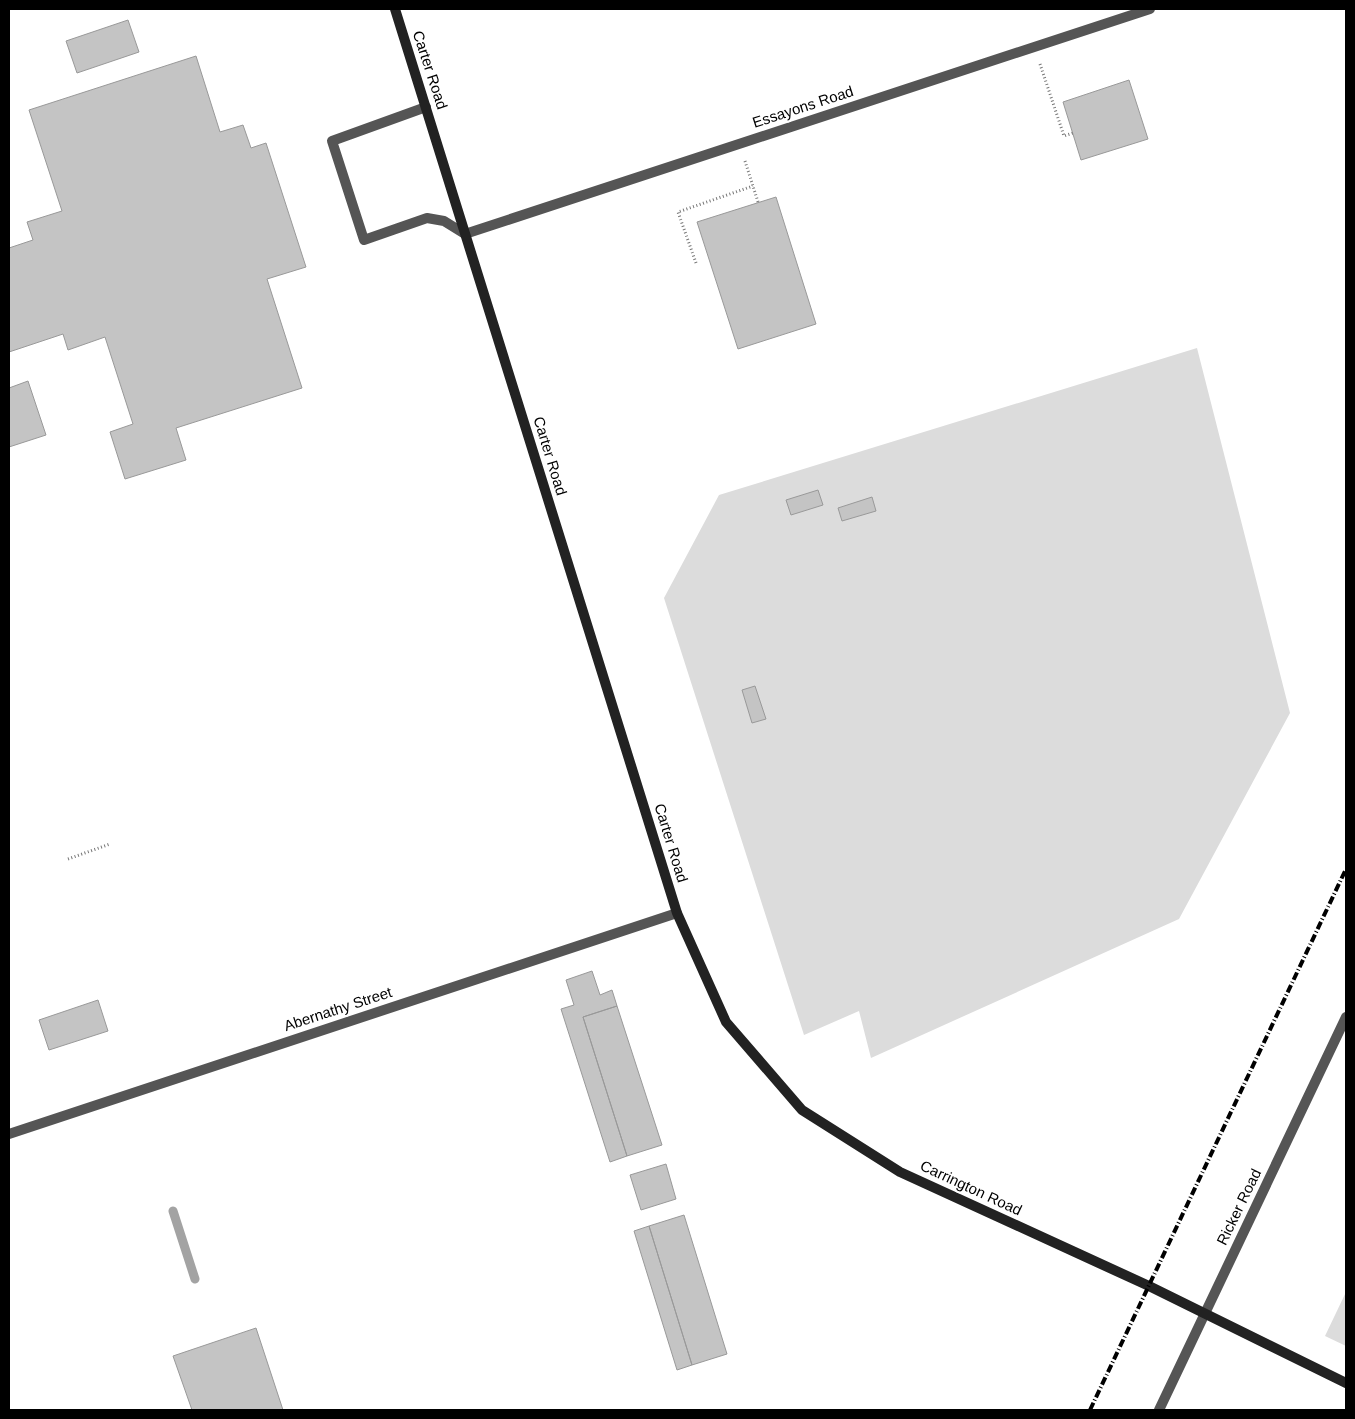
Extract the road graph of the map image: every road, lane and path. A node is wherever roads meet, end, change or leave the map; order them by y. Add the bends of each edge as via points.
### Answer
1 (395, 9) edge
2 (1150, 9) edge
3 (1034, 47) junction
4 (426, 107) junction
5 (1073, 133) dead end
6 (739, 144) junction
7 (753, 186) junction
8 (758, 202) dead end
9 (466, 234) junction
10 (696, 263) dead end
11 (110, 844) dead end
12 (68, 858) dead end
13 (677, 913) junction
14 (1346, 1017) edge
15 (9, 1134) edge
16 (1204, 1314) junction
17 (1346, 1383) edge
18 (1159, 1410) edge

1 - 4 street, Carter Road
2 - 3 street, Essayons Road
3 - 5 path via 1064,136
3 - 6 street, Essayons Road
4 - 9 street, Carter Road
4 - 9 street via 332,141 364,240 427,218 444,221
6 - 7 path
6 - 9 street, Essayons Road
7 - 8 path
7 - 10 path via 678,212
9 - 13 street, Carter Road
11 - 12 path
13 - 15 street, Abernathy Street
13 - 16 street, Carrington Road via 726,1022 802,1110 900,1172
14 - 16 street, Ricker Road
16 - 17 street, Carrington Road
16 - 18 street, Ricker Road

